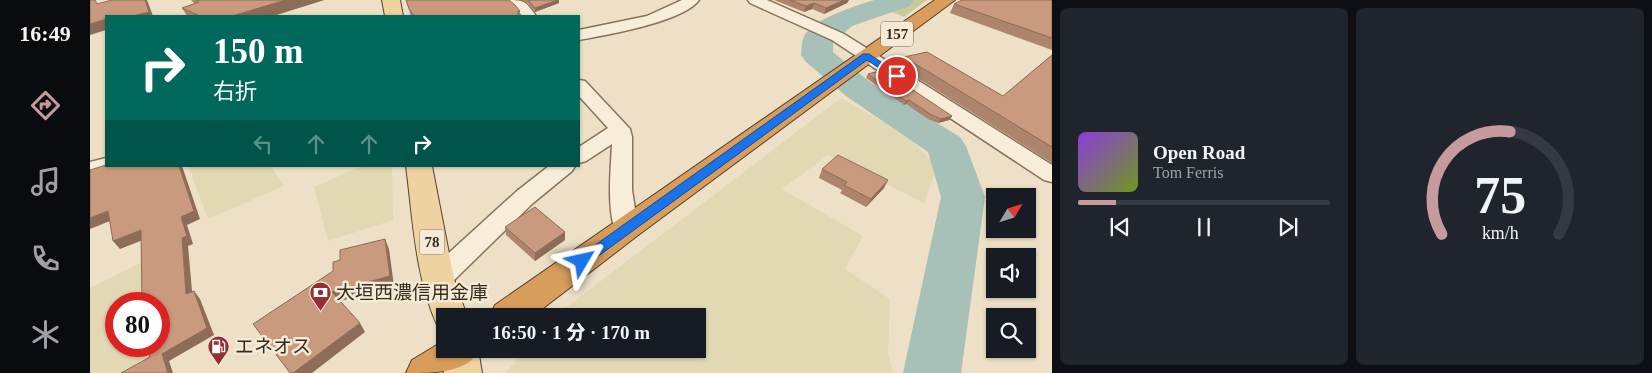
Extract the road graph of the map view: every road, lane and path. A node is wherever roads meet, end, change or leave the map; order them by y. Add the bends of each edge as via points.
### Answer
1 (391, 0) edge
2 (512, 0) edge
3 (692, 0) edge
4 (755, 0) edge
5 (946, 0) edge
6 (394, 15) edge
7 (528, 15) edge
8 (580, 36) edge
9 (866, 56) junction
10 (580, 86) edge
11 (620, 128) junction
12 (580, 155) edge
13 (105, 166) edge
14 (419, 167) edge
15 (563, 167) edge
16 (90, 170) edge
17 (1052, 175) edge
18 (626, 228) junction
19 (438, 280) junction
20 (447, 308) edge
21 (518, 308) edge
22 (456, 358) edge
23 (425, 373) edge

1 - 6 main road
2 - 7 street
3 - 8 street via 632,25
4 - 9 street via 838,37
5 - 9 highway, 157
9 - 17 street
9 - 18 highway, 157
10 - 11 street
11 - 12 street
11 - 18 street via 621,190
13 - 16 street
14 - 19 main road, 78
15 - 19 street via 525,197
18 - 21 highway, 157
19 - 20 main road, 78
22 - 23 highway

